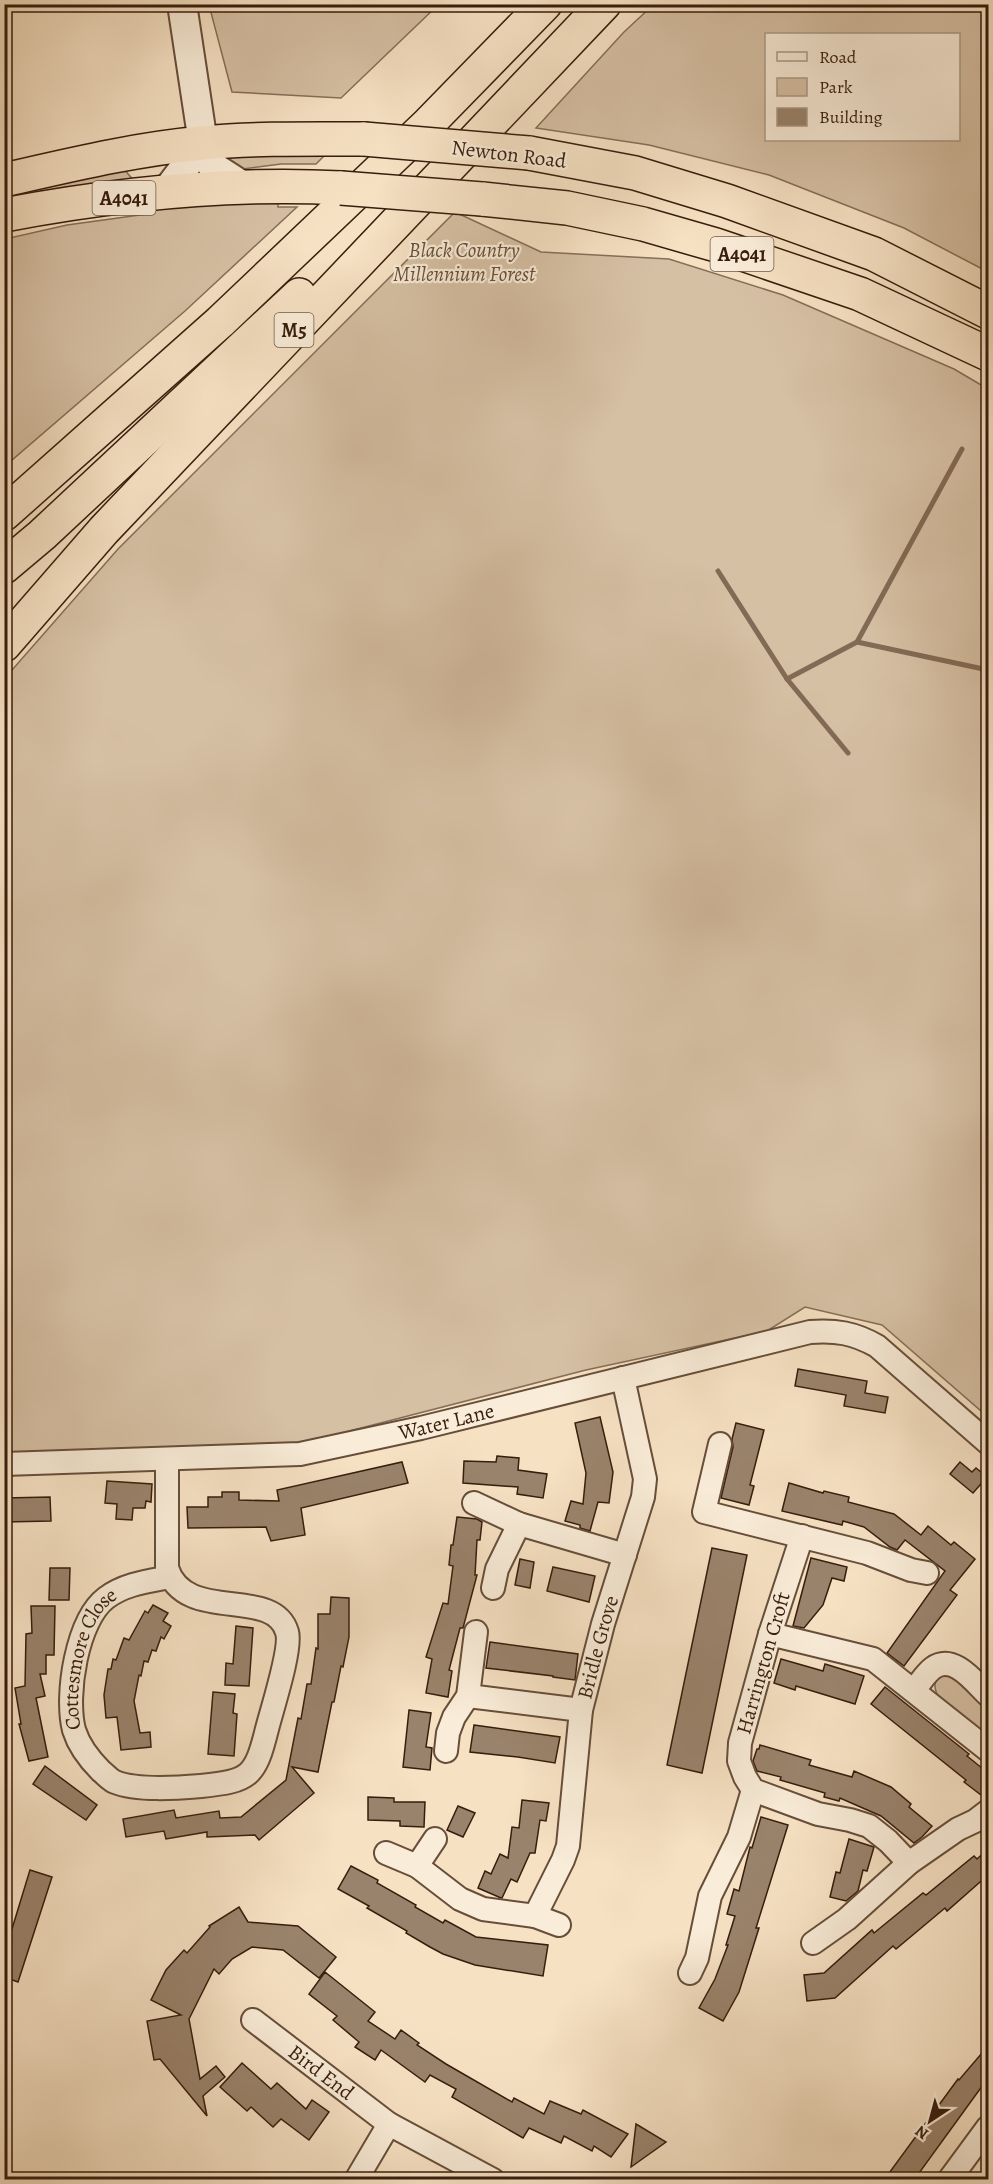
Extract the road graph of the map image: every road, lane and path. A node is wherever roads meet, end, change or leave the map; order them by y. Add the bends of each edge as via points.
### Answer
1 (182, 4) edge
2 (546, 4) edge
3 (11, 5) edge
4 (4, 8) edge
5 (597, 12) edge
6 (203, 143) junction
7 (4, 180) edge
8 (243, 186) junction
9 (165, 193) junction
10 (4, 215) edge
11 (988, 312) edge
12 (988, 354) edge
13 (4, 514) edge
14 (4, 567) edge
15 (4, 645) edge
16 (622, 1378) junction
17 (988, 1443) edge
18 (720, 1444) dead end
19 (167, 1459) junction
20 (4, 1464) edge
21 (474, 1503) dead end
22 (519, 1524) junction
23 (802, 1536) junction
24 (625, 1555) junction
25 (927, 1573) dead end
26 (170, 1577) junction
27 (493, 1588) dead end
28 (476, 1632) dead end
29 (770, 1634) junction
30 (914, 1690) junction
31 (988, 1695) edge
32 (468, 1696) junction
33 (581, 1710) junction
34 (988, 1750) edge
35 (446, 1751) dead end
36 (753, 1790) junction
37 (988, 1811) edge
38 (435, 1839) dead end
39 (386, 1853) dead end
40 (909, 1863) junction
41 (417, 1866) junction
42 (535, 1916) junction
43 (559, 1925) dead end
44 (813, 1943) dead end
45 (690, 1973) dead end
46 (253, 2020) dead end
47 (389, 2124) junction
48 (988, 2127) edge
49 (356, 2180) edge
50 (493, 2180) edge
51 (949, 2180) edge

1 - 6 street
2 - 13 highway, M5 via 427,125 219,322
3 - 4 lane
5 - 14 highway, M5 via 192,396
5 - 15 highway, M5 via 104,530
6 - 7 highway, Newton Road / A4041 via 116,155
6 - 8 street via 212,166
6 - 9 street
6 - 11 highway, Newton Road / A4041, bridge via 364,140 529,153 635,173 727,201 874,254
8 - 9 highway, A4041
8 - 12 highway, A4041, bridge via 390,190 567,208 643,224 860,294
9 - 10 highway, A4041
16 - 17 street, Water Lane via 810,1332 849,1333 877,1346
16 - 19 street, Water Lane via 300,1454
16 - 24 street, Bridle Grove via 645,1479
18 - 23 street via 704,1512
19 - 20 street, Water Lane
19 - 26 street
21 - 22 street
22 - 24 street
22 - 27 street via 497,1569
23 - 25 street
23 - 29 street, Harrington Croft
24 - 33 street, Bridle Grove
26 - 26 street, Cottesmore Close via 177,1587 205,1601 261,1609 277,1616 287,1632 286,1652 261,1754 251,1773 233,1782 136,1787 113,1782 85,1754 74,1731 72,1687 87,1622 97,1606 119,1590
28 - 32 street
29 - 30 street via 873,1659
29 - 36 street, Harrington Croft via 740,1743 739,1761
30 - 31 street via 933,1668 946,1663 956,1666
30 - 34 street
32 - 33 street
32 - 35 street via 451,1725
33 - 42 street, Bridle Grove via 568,1846
36 - 40 street via 818,1814 869,1826
36 - 45 street via 739,1837 710,1896 697,1958
37 - 40 street
38 - 41 street
39 - 41 street
40 - 44 street via 847,1919
41 - 42 street via 460,1899 483,1909
42 - 43 street
46 - 47 street, Bird End
47 - 49 street
47 - 50 street, Bird End
48 - 51 street

